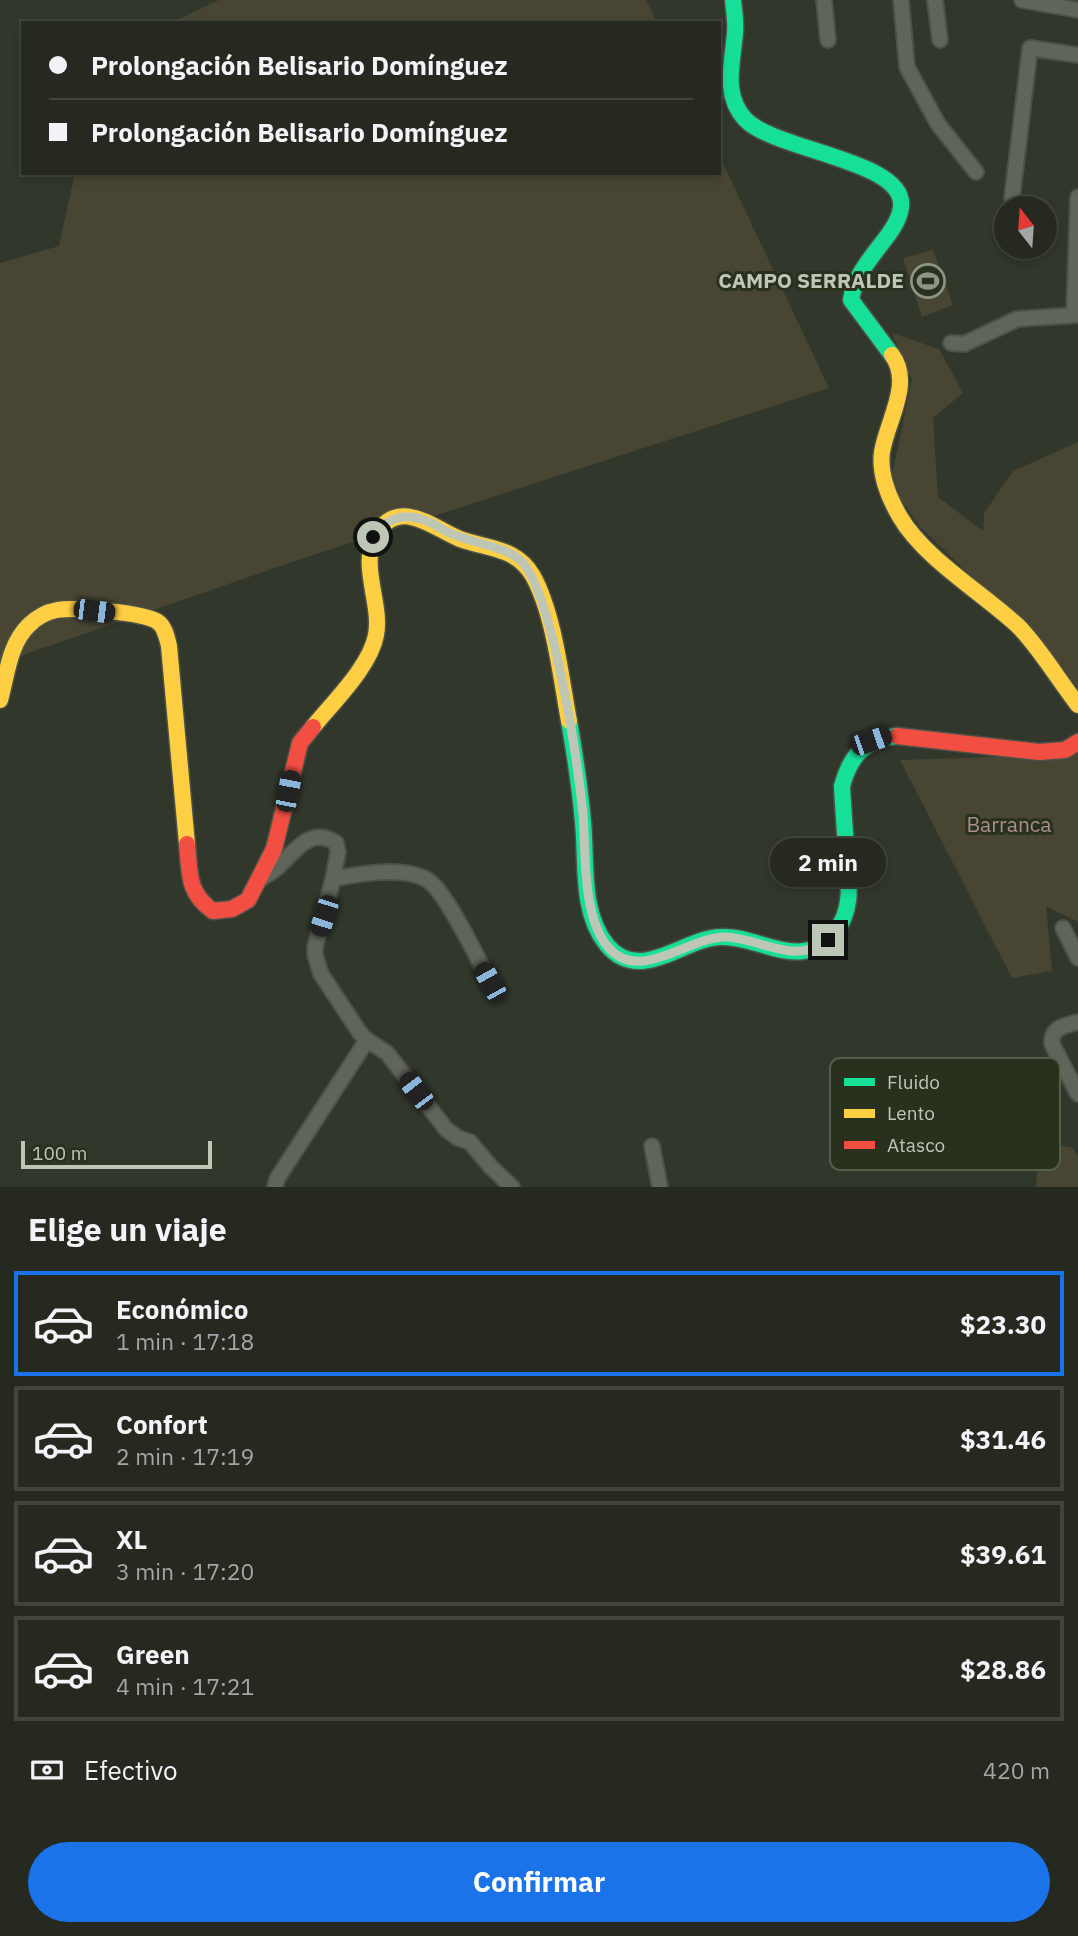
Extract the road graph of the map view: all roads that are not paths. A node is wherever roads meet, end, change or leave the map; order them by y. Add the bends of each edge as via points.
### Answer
1 (733, 0) edge
2 (824, 0) edge
3 (901, 0) edge
4 (935, 0) edge
5 (1021, 0) edge
6 (1078, 10) edge
7 (828, 40) dead end
8 (940, 40) dead end
9 (1078, 55) edge
10 (976, 172) dead end
11 (1012, 196) edge
12 (1078, 197) edge
13 (1076, 315) edge
14 (951, 343) dead end
15 (0, 700) edge
16 (1078, 705) edge
17 (1078, 742) edge
18 (260, 879) junction
19 (333, 879) junction
20 (1063, 928) dead end
21 (1078, 958) edge
22 (490, 982) dead end
23 (1078, 1022) edge
24 (368, 1040) junction
25 (1059, 1058) edge
26 (1060, 1059) edge
27 (1078, 1094) edge
28 (652, 1146) dead end
29 (275, 1187) edge
30 (512, 1187) edge
31 (660, 1187) edge

1 - 16 main road via 729,86 734,104 746,120 775,138 880,173 895,186 902,201 901,215 851,288 852,300 900,366 900,385 882,453 884,481 900,517 917,541 1019,627
2 - 7 street
3 - 10 street via 907,67 939,124
4 - 8 street
5 - 6 street
9 - 11 street via 1030,48
12 - 13 street
13 - 14 street via 1017,319 964,344
15 - 18 main road via 20,637 41,616 70,608 159,623 169,646 195,894 213,911 232,909 248,900
17 - 18 main road via 1065,750 1038,752 902,735 871,741 852,757 842,786 849,899 841,925 828,940 813,950 784,951 716,937 665,957 624,959 603,938 590,902 573,740 544,607 530,572 506,551 457,537 420,517 402,516 378,529 371,545 377,625 373,649 300,743 274,849
18 - 19 street via 300,844 320,836 338,847
19 - 22 street via 402,873 430,882 454,915
19 - 24 street via 315,955 321,974
20 - 21 street
23 - 25 street via 1055,1030 1052,1044
24 - 29 street
24 - 30 street via 387,1052 446,1129 470,1142
26 - 27 street
28 - 31 street

